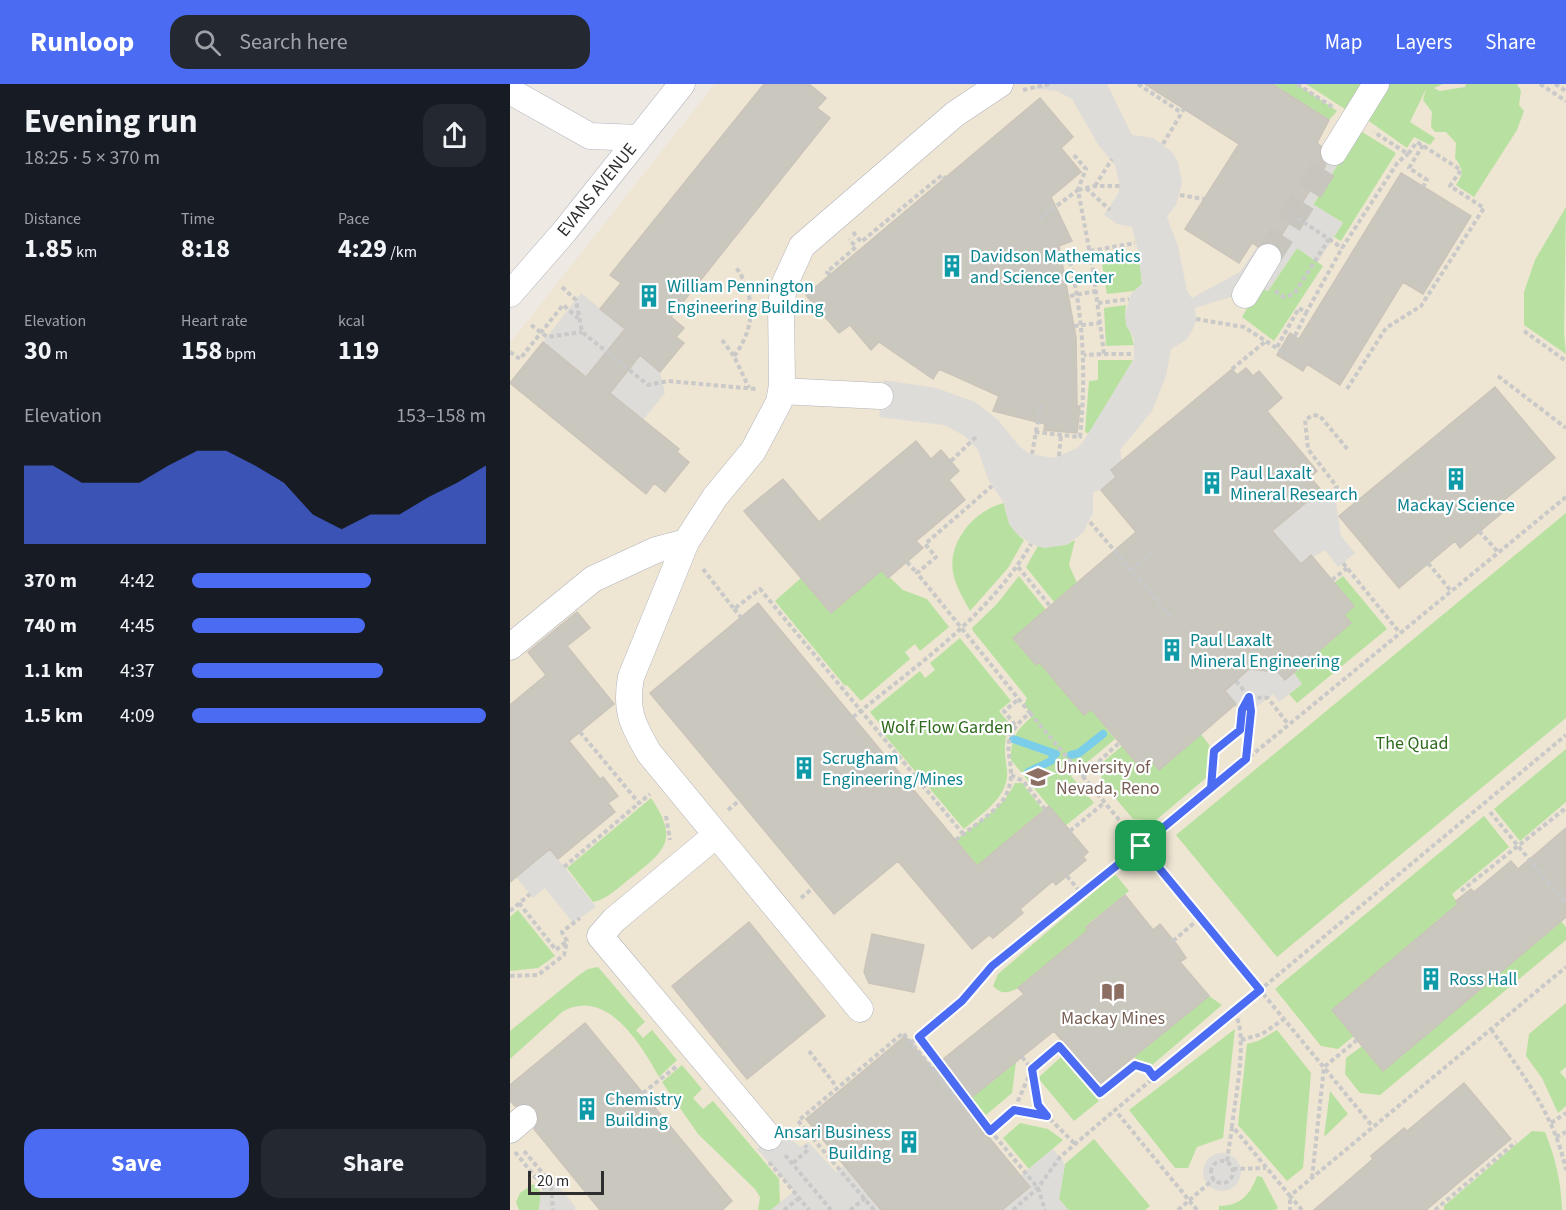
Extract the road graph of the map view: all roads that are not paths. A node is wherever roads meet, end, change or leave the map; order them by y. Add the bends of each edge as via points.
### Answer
1 (682, 84) edge
2 (1000, 84) edge
3 (1376, 84) edge
4 (510, 91) edge
5 (639, 138) junction
6 (1334, 152) tunnel mouth
7 (510, 294) edge
8 (781, 391) junction
9 (880, 396) dead end
10 (686, 542) junction
11 (510, 647) edge
12 (716, 835) junction
13 (860, 1009) dead end
14 (769, 1137) road end

1 - 5 street, EVANS AVENUE
2 - 8 street via 956,114 802,246 789,273 781,304
3 - 6 street
4 - 5 street via 590,136
5 - 7 street, EVANS AVENUE
8 - 9 street
8 - 10 street via 769,425 753,451 715,496
10 - 11 street via 656,550 592,579
10 - 12 street via 631,677 628,709 648,753
12 - 13 street
12 - 14 street via 600,936

